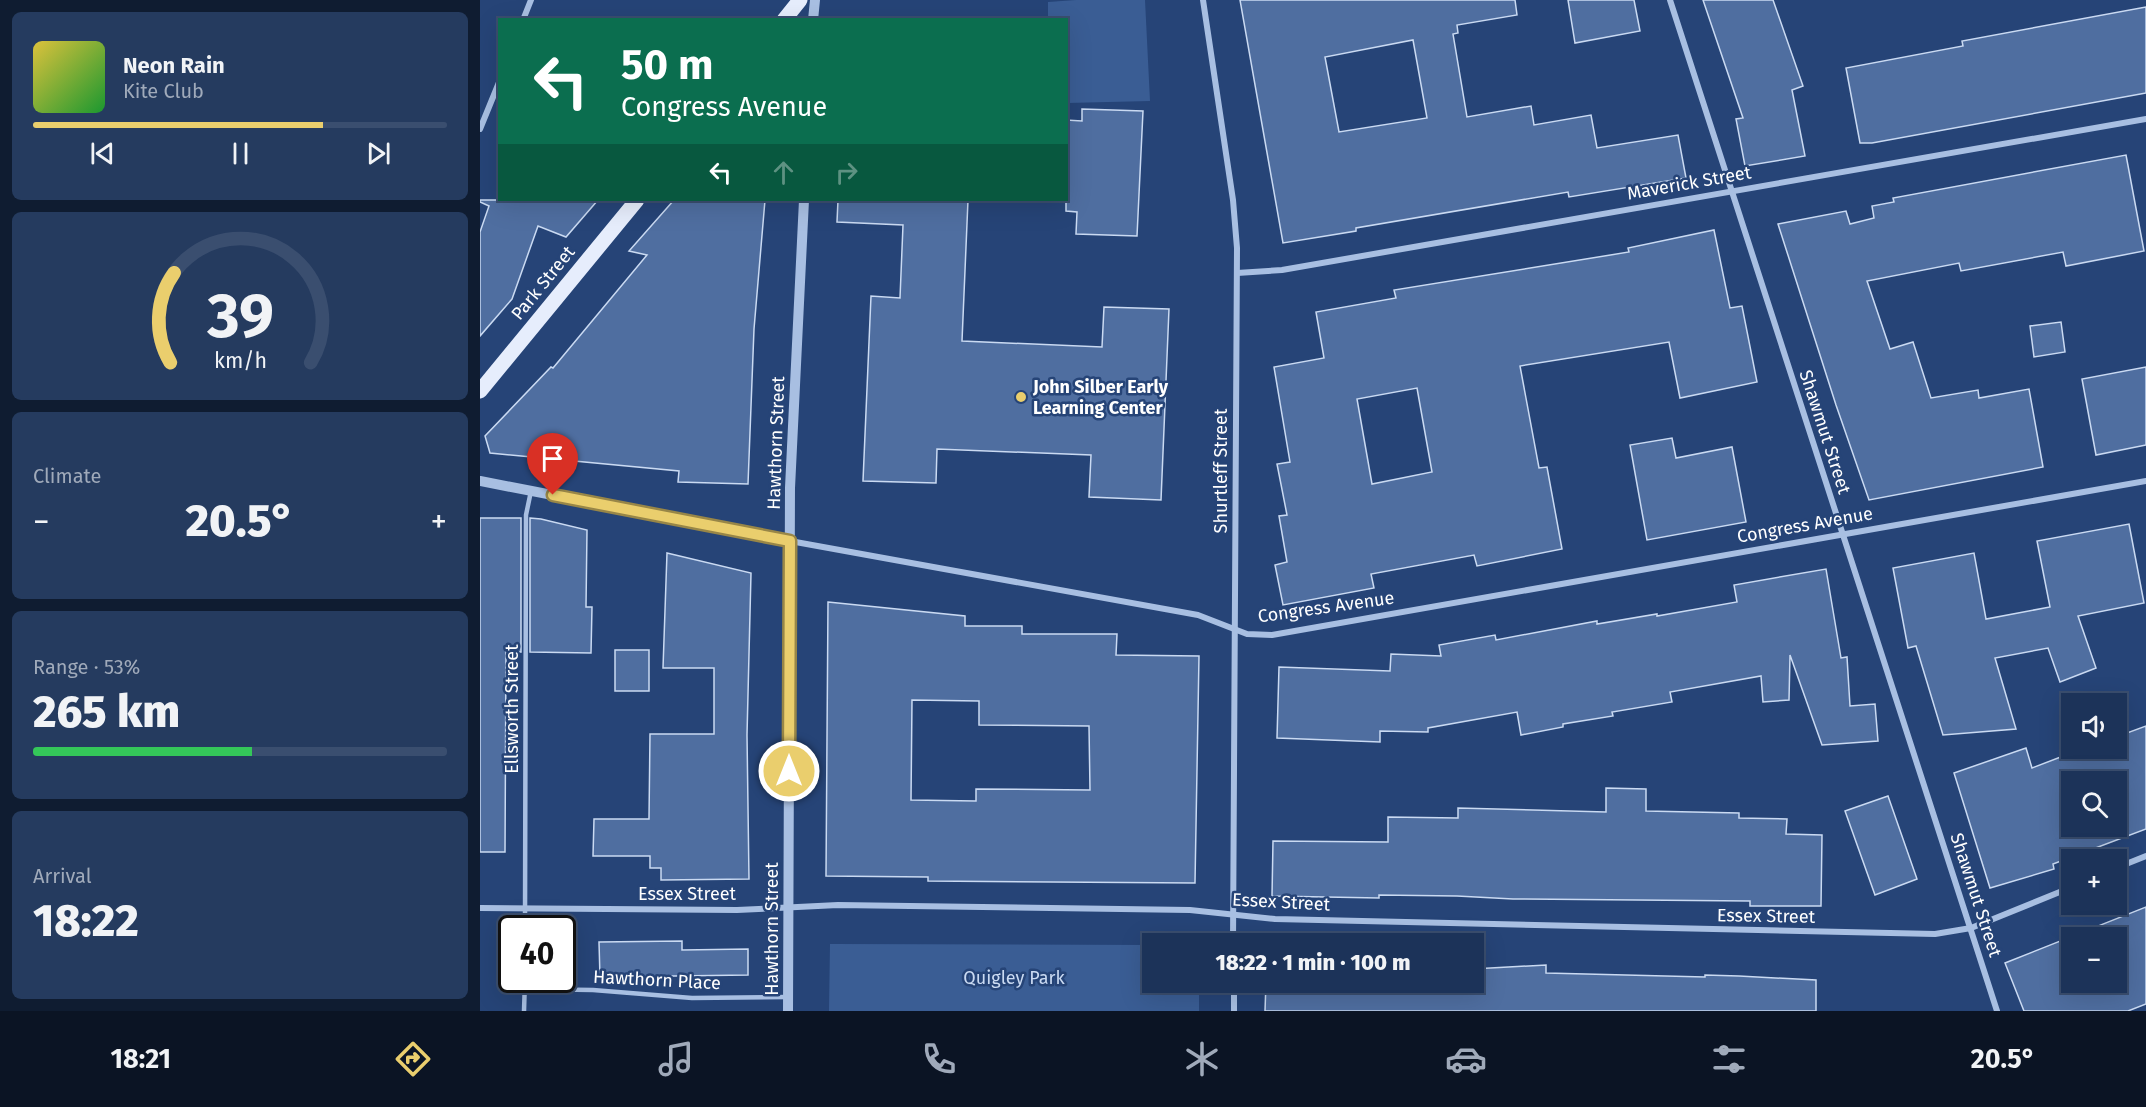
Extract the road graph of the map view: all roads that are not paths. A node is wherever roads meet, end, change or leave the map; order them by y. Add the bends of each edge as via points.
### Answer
1 (531, 0) edge
2 (800, 0) edge
3 (815, 0) edge
4 (1203, 0) edge
5 (1670, 0) edge
6 (524, 18) edge
7 (786, 18) edge
8 (813, 18) edge
9 (498, 85) edge
10 (2146, 119) edge
11 (480, 129) edge
12 (1732, 191) junction
13 (636, 201) edge
14 (804, 201) edge
15 (1237, 273) junction
16 (480, 391) edge
17 (480, 481) edge
18 (2146, 481) edge
19 (531, 491) junction
20 (1843, 536) junction
21 (790, 541) junction
22 (1235, 630) junction
23 (2146, 856) edge
24 (2127, 864) edge
25 (2061, 891) edge
26 (788, 907) junction
27 (480, 908) edge
28 (526, 908) junction
29 (526, 915) edge
30 (1233, 916) junction
31 (1971, 928) junction
32 (1233, 933) edge
33 (576, 990) edge
34 (525, 993) edge
35 (1233, 993) edge
36 (788, 997) junction
37 (524, 1011) edge
38 (788, 1011) edge
39 (1234, 1011) edge
40 (1997, 1011) edge

1 - 6 street
2 - 7 main road
3 - 8 street
4 - 15 street, Shurtleff Street via 1233,200
5 - 12 street, Shawmut Street
9 - 11 street
10 - 12 street, Maverick Street
12 - 15 street, Maverick Street via 1282,270
12 - 20 street, Shawmut Street
13 - 16 main road, Park Street
14 - 21 street, Hawthorn Street
15 - 22 street, Shurtleff Street
17 - 19 street, Congress Avenue
18 - 20 street, Congress Avenue
19 - 21 street, Congress Avenue
19 - 28 lane, Ellsworth Street via 526,515
20 - 22 street, Congress Avenue via 1272,635
20 - 31 street, Shawmut Street
21 - 22 street, Congress Avenue via 1198,615
21 - 26 street, Hawthorn Street
22 - 30 street, Shurtleff Street
23 - 24 street
25 - 31 street, Essex Street
26 - 28 street, Essex Street
26 - 30 street, Essex Street via 1190,910
26 - 36 street, Hawthorn Street
27 - 28 street, Essex Street
28 - 29 lane, Ellsworth Street
30 - 31 street, Essex Street via 1935,934
30 - 32 street, Shurtleff Street
31 - 40 street, Shawmut Street
33 - 36 lane, Hawthorn Place via 692,998
34 - 37 lane
35 - 39 street
36 - 38 street, Hawthorn Street

